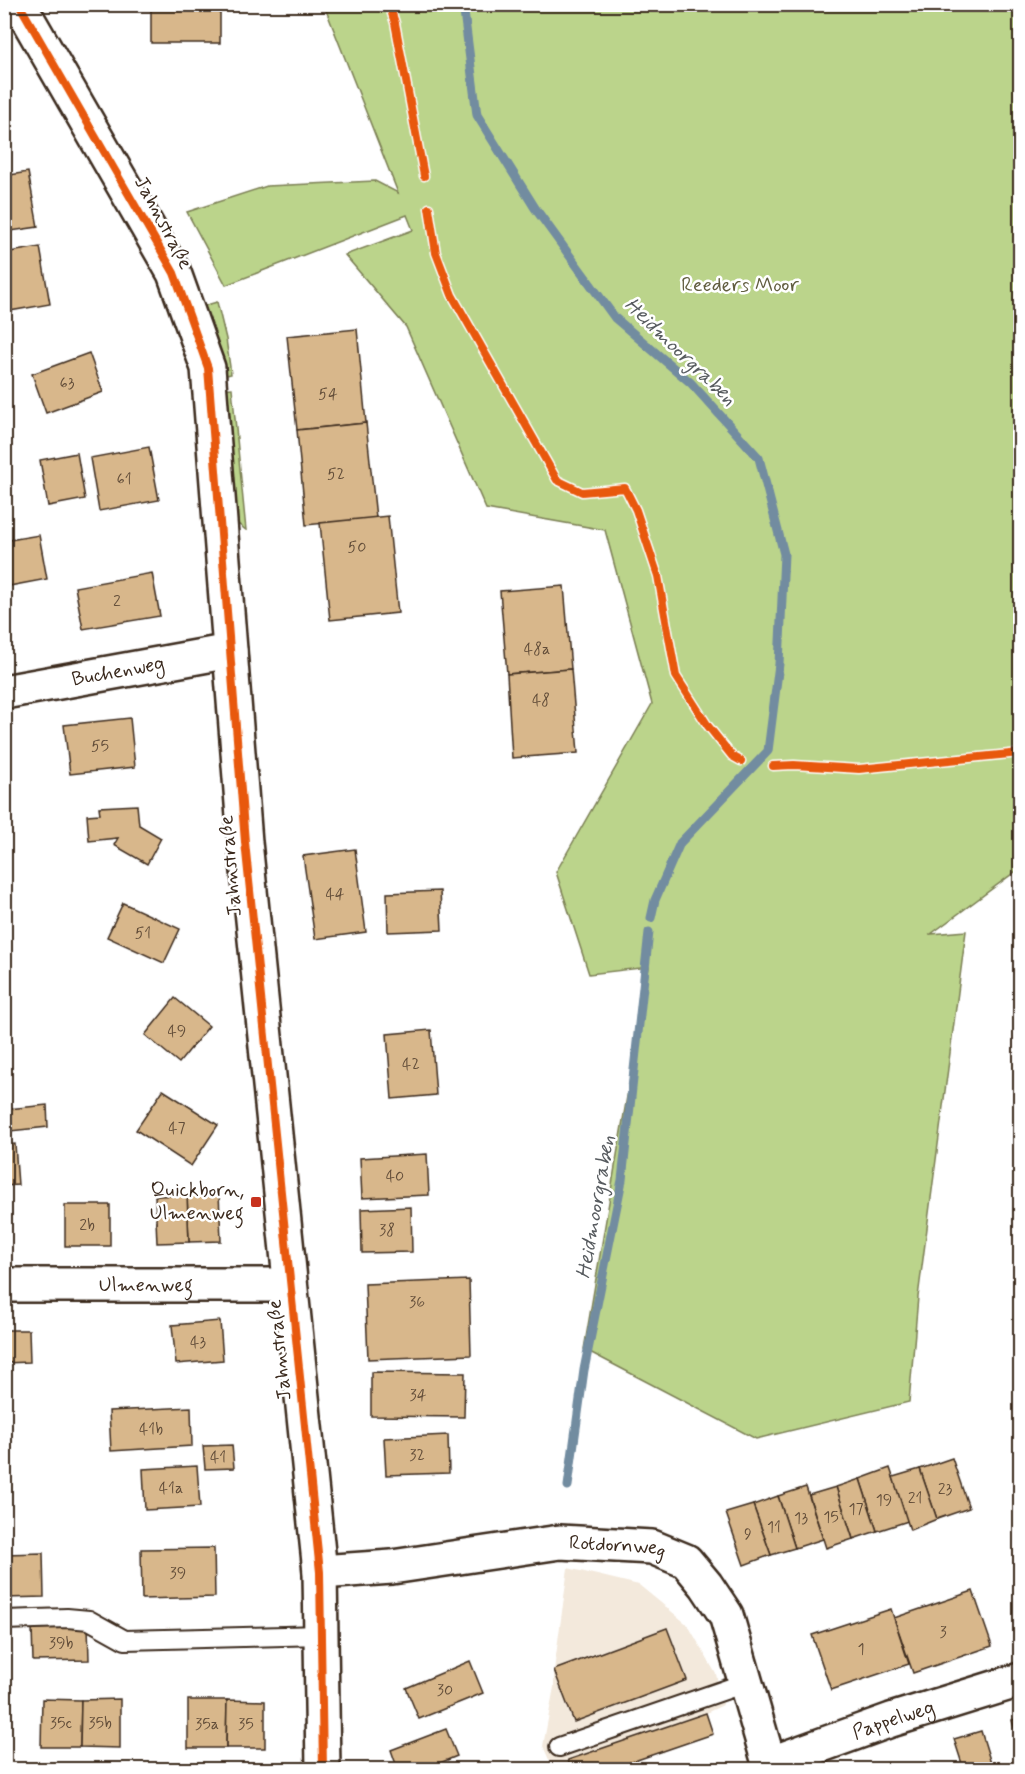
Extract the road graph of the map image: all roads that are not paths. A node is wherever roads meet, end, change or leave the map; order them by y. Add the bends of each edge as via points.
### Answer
1 (19, 4) edge
2 (230, 651) junction
3 (4, 692) edge
4 (4, 1285) edge
5 (290, 1285) junction
6 (320, 1572) junction
7 (4, 1620) edge
8 (321, 1635) junction
9 (1020, 1680) edge
10 (745, 1683) junction
11 (559, 1747) dead end
12 (770, 1767) edge
13 (322, 1770) edge

1 - 2 street, Jahnstraße via 174,273 208,368
2 - 3 street, Buchenweg
2 - 5 street, Jahnstraße via 245,842
4 - 5 street, Ulmenweg
5 - 6 street, Jahnstraße
6 - 8 street, Jahnstraße
6 - 10 street, Rotdornweg via 392,1567 560,1542 652,1547 686,1561 706,1585 726,1615
7 - 8 lane via 89,1620 125,1640
8 - 13 street, Jahnstraße
9 - 12 street, Pappelweg via 891,1720
10 - 11 lane via 639,1728
10 - 12 street, Rotdornweg

